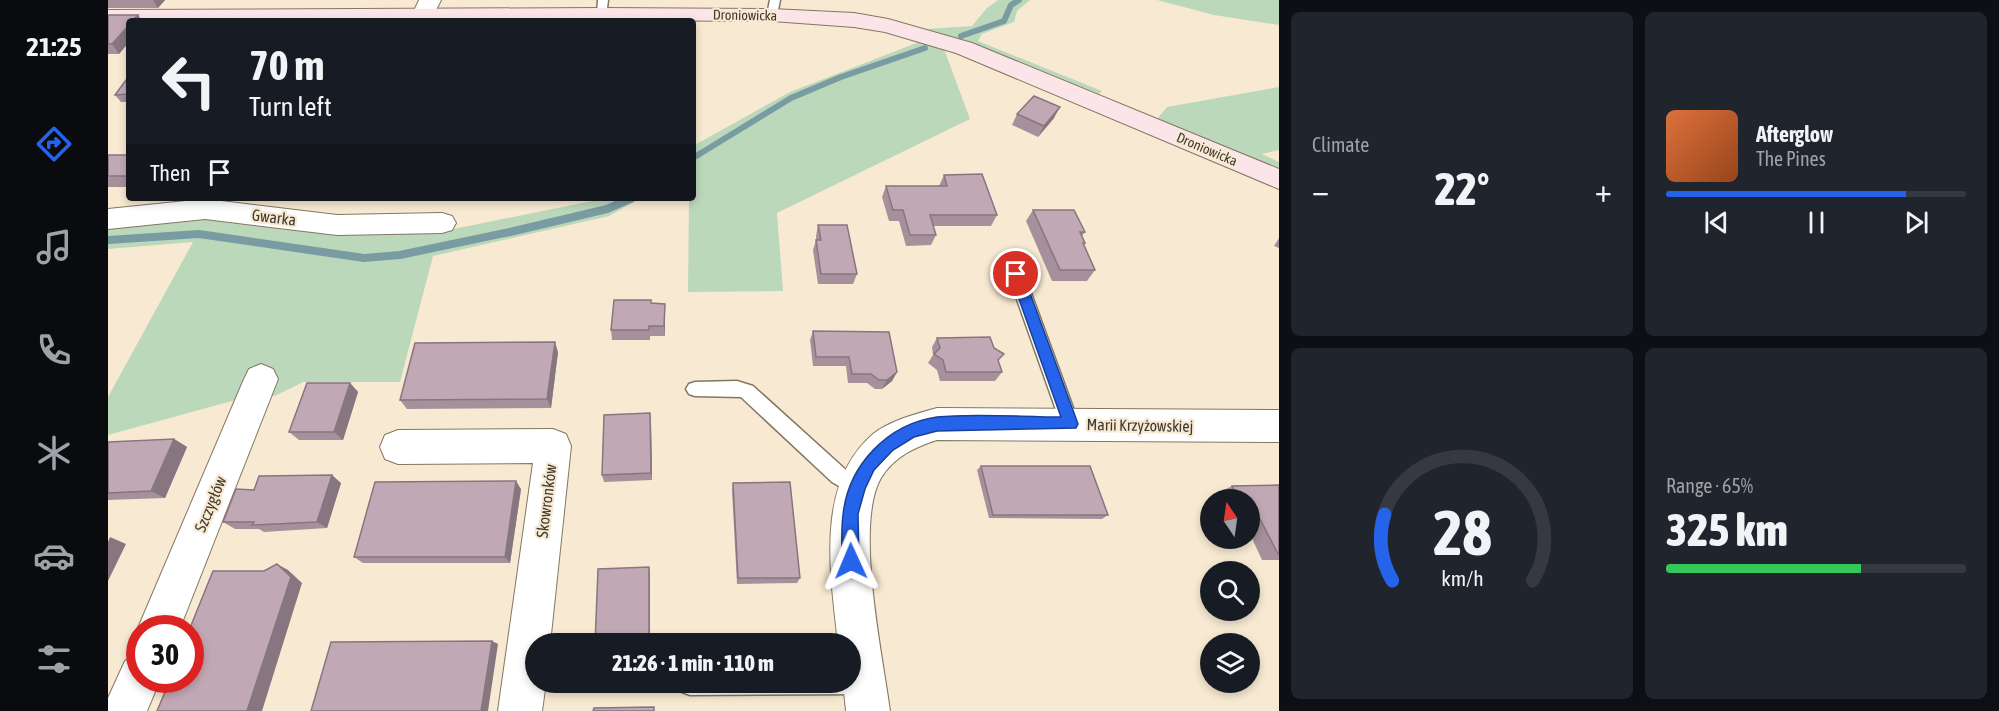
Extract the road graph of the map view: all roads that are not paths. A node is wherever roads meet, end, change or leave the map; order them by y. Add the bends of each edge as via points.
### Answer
1 (603, 7) edge
2 (426, 8) edge
3 (773, 8) edge
4 (108, 16) edge
5 (1279, 180) edge
6 (108, 219) edge
7 (442, 223) dead end
8 (1016, 274) dead end
9 (261, 379) dead end
10 (695, 389) dead end
11 (1070, 424) junction
12 (1279, 426) edge
13 (398, 447) dead end
14 (858, 488) junction
15 (164, 615) edge
16 (133, 693) edge
17 (812, 693) edge
18 (866, 697) edge
19 (125, 711) edge
20 (520, 711) edge

1 - 2 street, Droniowicka
1 - 3 street, Droniowicka
2 - 4 street, Droniowicka
3 - 5 street, Droniowicka via 888,26 964,48
6 - 7 street, Gwarka via 206,209 337,225
8 - 11 lane
9 - 15 street, Szczygłów
10 - 14 lane via 747,391 839,476
11 - 12 street, Marii Krzyżowskiej
11 - 14 street, Marii Krzyżowskiej via 964,423 919,429 887,445 869,465
13 - 20 street, Skowronków via 553,446
14 - 18 street, Marii Krzyżowskiej via 850,514 850,543
16 - 19 street
17 - 18 lane

